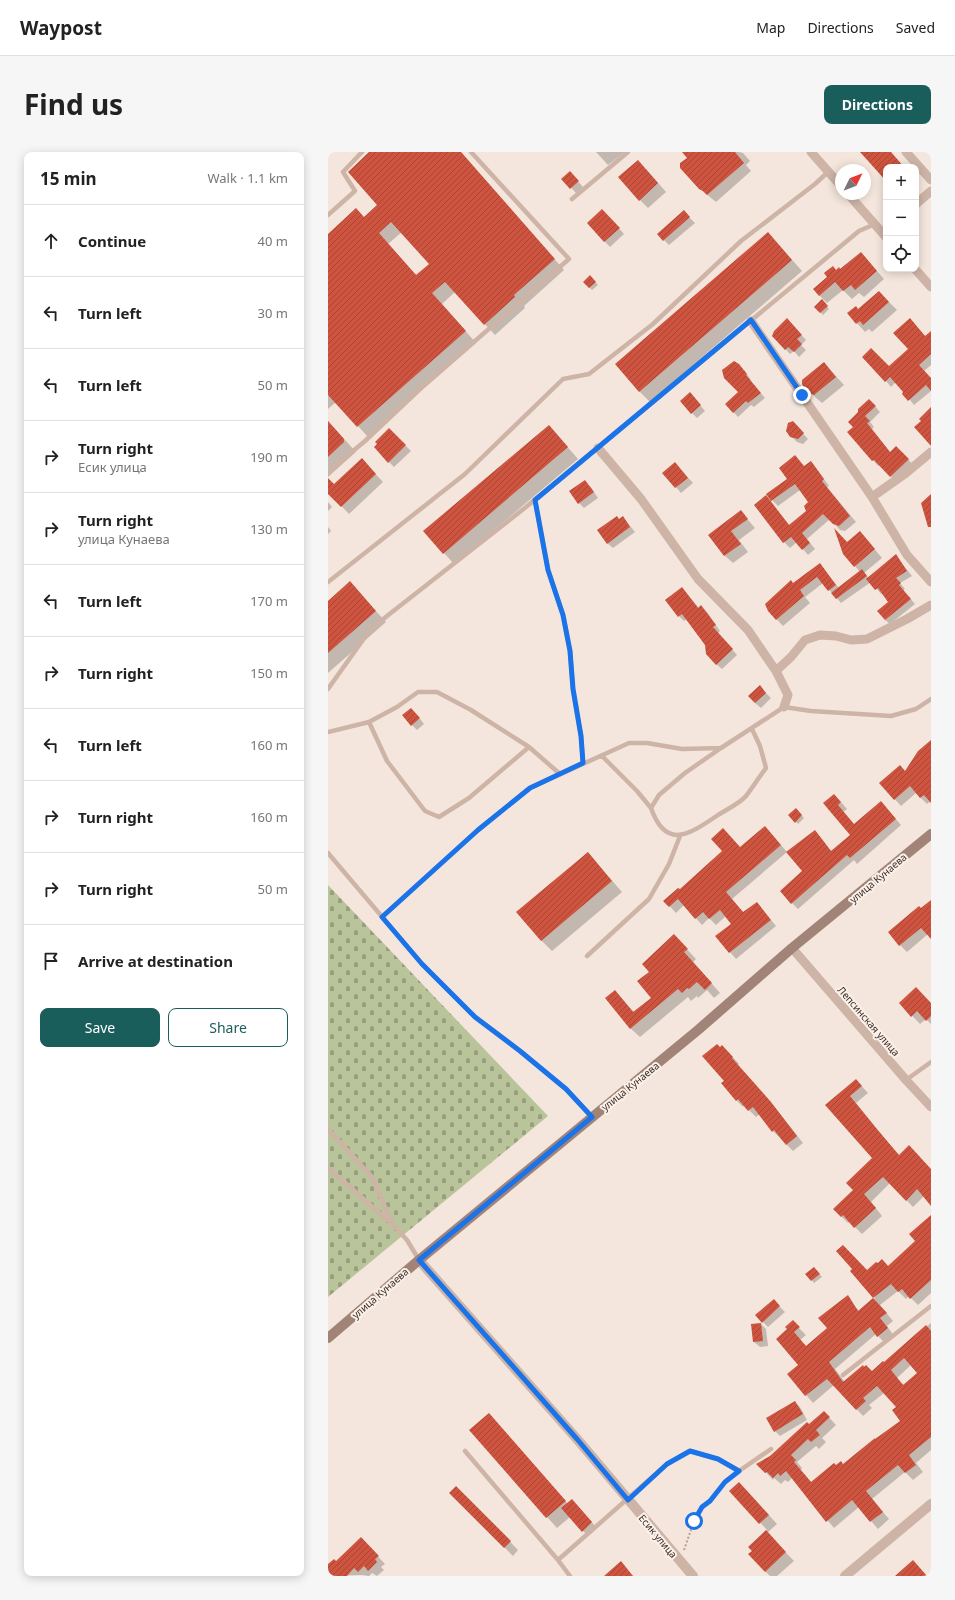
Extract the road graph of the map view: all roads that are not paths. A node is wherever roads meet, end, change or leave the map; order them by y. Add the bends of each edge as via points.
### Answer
1 (362, 152) edge
2 (471, 152) edge
3 (628, 152) edge
4 (811, 152) edge
5 (906, 152) edge
6 (828, 172) junction
7 (835, 180) edge
8 (931, 180) edge
9 (931, 191) edge
10 (572, 199) dead end
11 (853, 200) edge
12 (919, 201) edge
13 (328, 215) edge
14 (875, 224) junction
15 (883, 224) edge
16 (885, 236) edge
17 (918, 272) edge
18 (931, 287) edge
19 (751, 320) junction
20 (598, 448) junction
21 (931, 452) edge
22 (329, 471) dead end
23 (872, 497) junction
24 (535, 500) junction
25 (328, 582) edge
26 (931, 582) edge
27 (931, 605) edge
28 (776, 671) junction
29 (328, 689) edge
30 (931, 699) edge
31 (784, 707) junction
32 (369, 722) junction
33 (752, 729) junction
34 (328, 732) edge
35 (529, 747) junction
36 (721, 748) junction
37 (602, 756) junction
38 (583, 763) junction
39 (560, 774) junction
40 (651, 808) junction
41 (931, 834) edge
42 (680, 836) junction
43 (328, 853) edge
44 (382, 917) junction
45 (792, 948) junction
46 (586, 956) dead end
47 (931, 1062) edge
48 (906, 1080) junction
49 (931, 1107) edge
50 (592, 1117) junction
51 (328, 1129) edge
52 (328, 1168) edge
53 (394, 1226) junction
54 (419, 1260) junction
55 (931, 1306) edge
56 (328, 1338) edge
57 (843, 1375) dead end
58 (770, 1449) dead end
59 (465, 1451) dead end
60 (628, 1500) junction
61 (931, 1504) edge
62 (558, 1560) junction
63 (570, 1576) edge
64 (693, 1576) edge
65 (845, 1576) edge

1 - 13 lane via 343,172 354,191
2 - 22 lane via 569,259
3 - 10 lane
4 - 6 street
5 - 8 street
6 - 7 street
6 - 25 lane via 741,241 653,324 589,374 563,379 465,474
9 - 12 street
11 - 14 street
14 - 15 street
14 - 16 street
14 - 19 lane via 859,231
17 - 18 street
19 - 20 lane
19 - 23 street
20 - 24 lane
20 - 28 street via 641,499 698,579 748,630
21 - 23 street
23 - 26 street via 907,555
24 - 29 lane via 370,630
24 - 38 lane via 548,570 563,615 570,651
27 - 28 street via 867,639 851,640 820,635 805,640
28 - 31 street via 788,695
30 - 31 lane via 916,710 891,716
31 - 33 lane
32 - 34 lane
32 - 35 lane via 418,692 437,692
32 - 35 lane via 387,761 425,811 440,817 469,798
33 - 36 lane
33 - 42 lane via 766,768 745,797 699,828
35 - 39 lane
36 - 37 lane via 682,749 647,743 629,743
36 - 40 lane via 659,795
37 - 38 lane
37 - 40 lane
38 - 39 lane
39 - 44 lane via 530,788 507,806
40 - 42 lane via 655,819 668,834
41 - 45 main road, улица Кунаева
42 - 46 lane via 669,864 649,899
43 - 44 lane
44 - 50 lane via 422,964 475,1017 566,1089
45 - 48 street, Лепсинская улица
45 - 50 main road, улица Кунаева
47 - 48 lane
48 - 49 street, Лепсинская улица
50 - 54 main road, улица Кунаева
51 - 53 lane via 372,1177
52 - 53 lane
53 - 54 lane via 407,1240
54 - 56 main road, улица Кунаева
54 - 60 street, Есик улица
55 - 57 lane
58 - 60 lane via 739,1471 718,1459 690,1451 667,1464
59 - 62 lane
60 - 62 lane
60 - 64 street, Есик улица
61 - 65 street
62 - 63 lane

